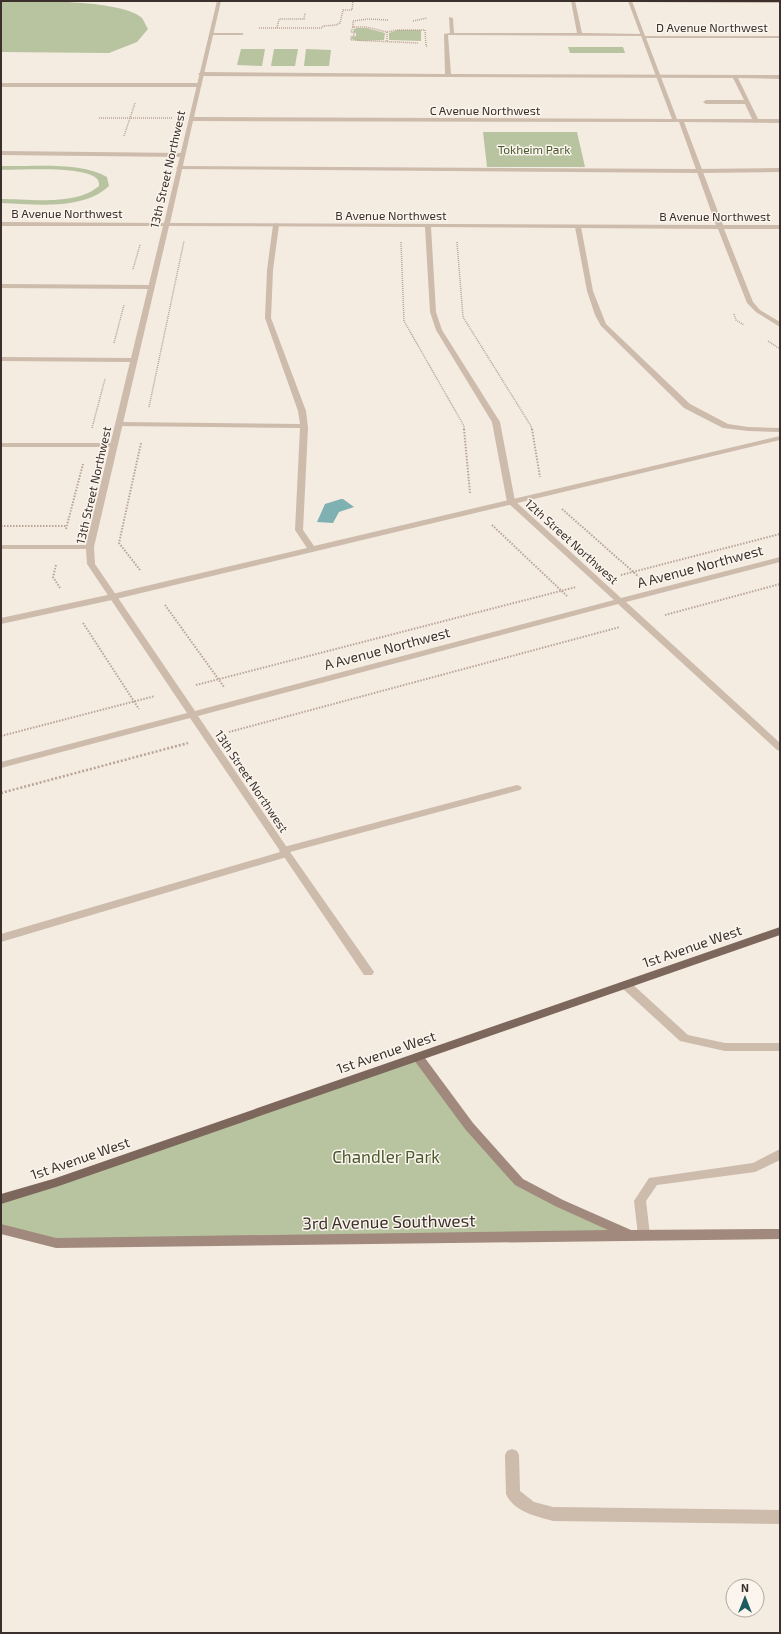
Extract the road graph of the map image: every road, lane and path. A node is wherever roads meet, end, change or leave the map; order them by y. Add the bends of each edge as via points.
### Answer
1 (219, 1) edge
2 (353, 1) edge
3 (573, 1) edge
4 (630, 1) edge
5 (780, 2) edge
6 (305, 13) dead end
7 (427, 18) dead end
8 (451, 18) dead end
9 (388, 20) dead end
10 (414, 21) dead end
11 (353, 27) junction
12 (257, 28) dead end
13 (277, 28) junction
14 (387, 32) junction
15 (211, 34) junction
16 (242, 34) dead end
17 (452, 34) junction
18 (580, 35) junction
19 (643, 36) junction
20 (780, 37) edge
21 (387, 42) junction
22 (418, 43) dead end
23 (447, 46) junction
24 (201, 74) junction
25 (448, 74) junction
26 (659, 76) junction
27 (735, 77) junction
28 (780, 77) edge
29 (1, 85) edge
30 (199, 85) junction
31 (137, 99) dead end
32 (706, 102) dead end
33 (747, 102) junction
34 (99, 118) dead end
35 (130, 118) junction
36 (172, 118) dead end
37 (191, 119) junction
38 (678, 121) junction
39 (756, 121) junction
40 (780, 121) edge
41 (1, 153) edge
42 (118, 154) junction
43 (182, 155) junction
44 (179, 168) junction
45 (698, 170) junction
46 (780, 170) edge
47 (1, 224) edge
48 (166, 225) junction
49 (276, 225) junction
50 (428, 226) junction
51 (578, 226) junction
52 (720, 227) junction
53 (780, 227) edge
54 (186, 235) dead end
55 (401, 236) dead end
56 (457, 236) dead end
57 (1, 286) edge
58 (150, 287) junction
59 (780, 325) edge
60 (1, 359) edge
61 (134, 360) junction
62 (119, 424) junction
63 (145, 424) junction
64 (303, 426) junction
65 (780, 430) edge
66 (780, 438) edge
67 (1, 445) edge
68 (114, 445) junction
69 (545, 494) junction
70 (511, 502) junction
71 (476, 510) junction
72 (1, 526) edge
73 (67, 526) dead end
74 (780, 534) edge
75 (1, 547) edge
76 (90, 547) junction
77 (312, 549) junction
78 (780, 559) edge
79 (57, 561) dead end
80 (634, 572) junction
81 (615, 577) dead end
82 (642, 579) dead end
83 (780, 584) edge
84 (582, 585) dead end
85 (153, 587) junction
86 (561, 590) junction
87 (112, 597) junction
88 (569, 598) dead end
89 (621, 601) junction
90 (72, 606) junction
91 (659, 617) dead end
92 (1, 622) edge
93 (625, 626) dead end
94 (219, 679) junction
95 (196, 685) dead end
96 (228, 692) dead end
97 (158, 695) dead end
98 (134, 701) junction
99 (142, 714) dead end
100 (193, 714) junction
101 (228, 732) dead end
102 (1, 736) edge
103 (188, 743) dead end
104 (780, 748) edge
105 (1, 765) edge
106 (518, 788) dead end
107 (1, 794) edge
108 (285, 852) junction
109 (780, 931) edge
110 (1, 938) edge
111 (368, 972) dead end
112 (626, 985) junction
113 (780, 1047) edge
114 (418, 1057) junction
115 (780, 1154) edge
116 (1, 1199) edge
117 (1, 1229) edge
118 (630, 1234) junction
119 (644, 1234) junction
120 (780, 1234) edge
121 (512, 1455) dead end
122 (780, 1517) edge

1 - 15 street, 13th Street Northwest
2 - 13 path via 352,10 342,10 340,23 336,25 322,28
3 - 18 street
4 - 5 street
4 - 19 street
6 - 13 path via 304,19 279,19
7 - 10 path
8 - 17 street
9 - 11 path via 353,21
11 - 14 path
11 - 21 path via 351,32 354,36 351,40
12 - 13 path
14 - 21 path
14 - 23 path via 426,30 426,46
15 - 16 street
15 - 24 street, 13th Street Northwest
17 - 18 street, D Avenue Northwest
17 - 23 street via 446,34
18 - 19 street, D Avenue Northwest
19 - 20 street, D Avenue Northwest
19 - 26 street
21 - 22 path
23 - 25 street
24 - 25 street
24 - 30 street, 13th Street Northwest
25 - 26 street
26 - 27 street
26 - 38 street
27 - 28 street
27 - 33 street
29 - 30 street
30 - 37 street, 13th Street Northwest
31 - 35 path
32 - 33 street
33 - 39 street
34 - 35 path
35 - 36 path
35 - 42 path
37 - 38 street, C Avenue Northwest
37 - 43 street, 13th Street Northwest
38 - 39 street, C Avenue Northwest
38 - 45 street
39 - 40 street, C Avenue Northwest
41 - 42 street
42 - 43 street
43 - 44 street, 13th Street Northwest
44 - 45 street
44 - 48 street, 13th Street Northwest
45 - 46 street
45 - 52 street
47 - 48 street, B Avenue Northwest
48 - 49 street, B Avenue Northwest
48 - 58 street, 13th Street Northwest
49 - 50 street, B Avenue Northwest
49 - 64 street via 270,270 268,318 302,411
50 - 51 street, B Avenue Northwest
50 - 70 street, 12th Street Northwest via 433,312 439,330 496,422
51 - 52 street, B Avenue Northwest
51 - 65 street via 596,314 603,325 687,406 726,426
52 - 53 street, B Avenue Northwest
52 - 59 street via 750,303
54 - 63 path
55 - 71 path via 404,321 464,426 472,506
56 - 69 path via 463,317 531,426
57 - 58 street
58 - 61 street, 13th Street Northwest
60 - 61 street
61 - 62 street, 13th Street Northwest
62 - 63 street
62 - 68 street, 13th Street Northwest
63 - 64 street
63 - 85 path via 119,543
64 - 77 street via 299,530
66 - 69 street
67 - 68 street
68 - 76 street, 13th Street Northwest
69 - 70 street
69 - 80 path
70 - 71 street
70 - 89 street, 12th Street Northwest
71 - 77 street
71 - 86 path
72 - 73 path
74 - 80 path
75 - 76 street
76 - 87 street, 13th Street Northwest via 91,564
77 - 85 street
78 - 89 street, A Avenue Northwest
79 - 90 path via 53,578
80 - 81 path
80 - 82 path
83 - 91 path
84 - 86 path
85 - 87 street
85 - 94 path
86 - 88 path
86 - 94 path
87 - 90 street
87 - 100 street, 13th Street Northwest
89 - 100 street, A Avenue Northwest
89 - 104 street, 12th Street Northwest
90 - 92 street
90 - 98 path
93 - 101 path
94 - 95 path
94 - 96 path
97 - 98 path
98 - 99 path
98 - 102 path
100 - 105 street, A Avenue Northwest
100 - 108 street, 13th Street Northwest
103 - 107 path
106 - 108 street
108 - 110 street
108 - 111 street, 13th Street Northwest
109 - 112 main road, 1st Avenue West
112 - 113 street via 684,1038 725,1047
112 - 114 main road, 1st Avenue West
114 - 116 main road, 1st Avenue West via 55,1183
114 - 118 main road via 469,1126 519,1182 559,1203
115 - 119 street via 755,1167 653,1181 640,1201
117 - 118 main road, 3rd Avenue Southwest via 56,1243
118 - 119 main road, 3rd Avenue Southwest
119 - 120 main road, 3rd Avenue Southwest
121 - 122 street via 513,1494 530,1508 554,1514

